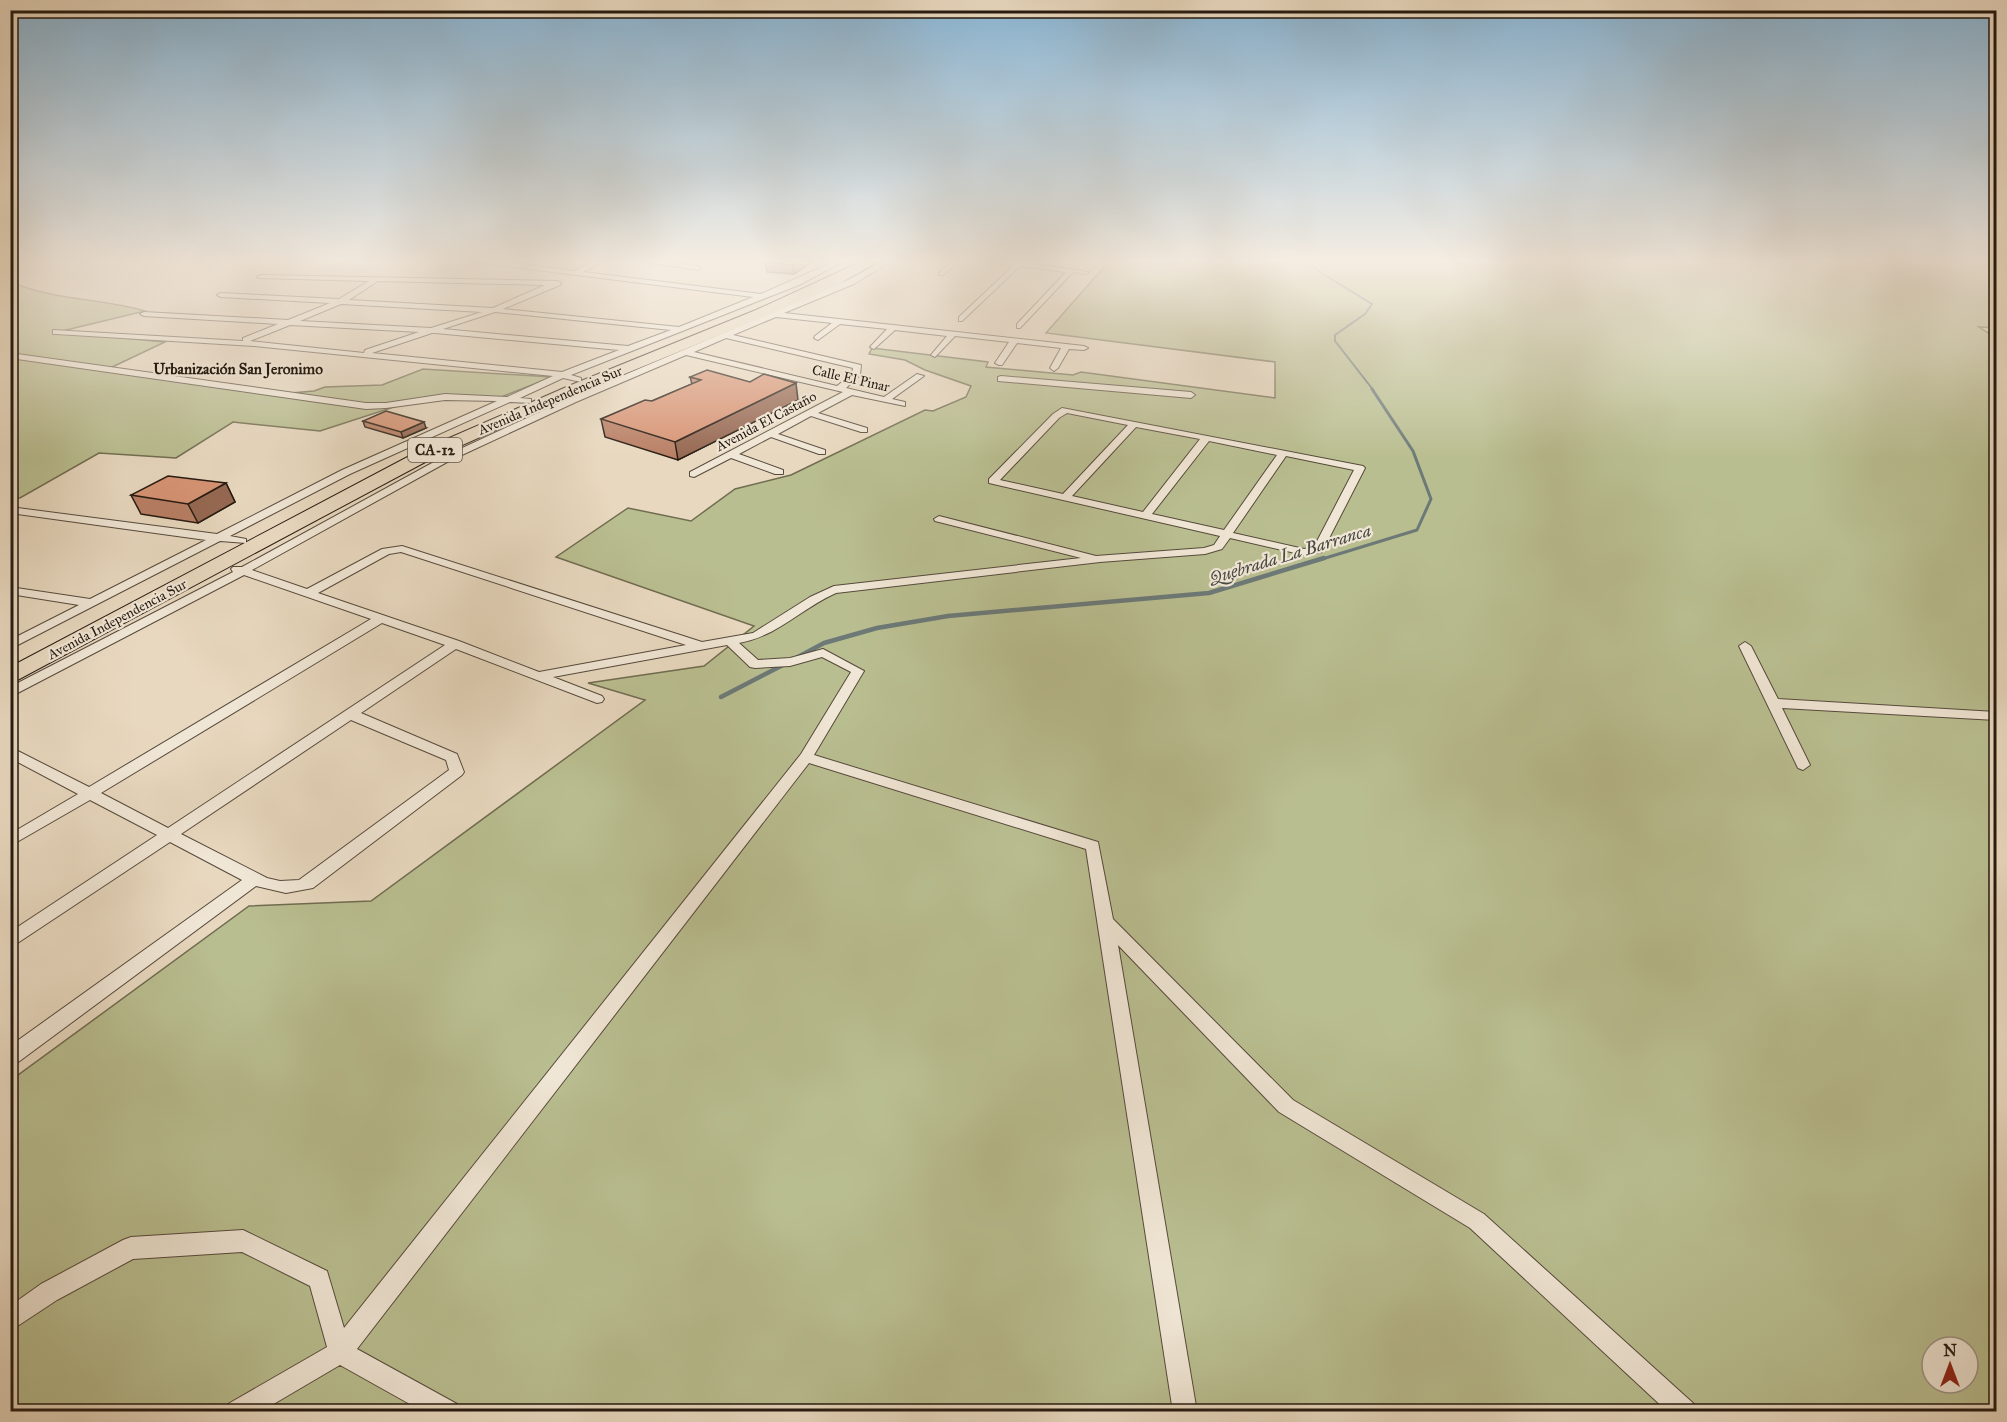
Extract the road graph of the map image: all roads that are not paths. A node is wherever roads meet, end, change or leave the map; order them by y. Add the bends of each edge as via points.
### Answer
1 (285, 325) edge
2 (357, 325) edge
3 (451, 325) edge
4 (643, 325) edge
5 (694, 325) edge
6 (722, 325) edge
7 (735, 325) edge
8 (745, 325) edge
9 (834, 325) edge
10 (868, 325) edge
11 (892, 328) junction
12 (678, 329) junction
13 (435, 331) junction
14 (56, 332) dead end
15 (953, 334) junction
16 (728, 336) junction
17 (818, 338) dead end
18 (1014, 341) junction
19 (240, 343) junction
20 (1066, 346) junction
21 (874, 347) dead end
22 (1084, 348) dead end
23 (680, 351) junction
24 (363, 353) junction
25 (10, 355) edge
26 (935, 355) dead end
27 (629, 357) junction
28 (999, 363) dead end
29 (1054, 368) dead end
30 (921, 376) dead end
31 (570, 378) junction
32 (1001, 379) dead end
33 (615, 383) junction
34 (839, 389) junction
35 (850, 392) junction
36 (1191, 395) dead end
37 (1062, 397) junction
38 (509, 399) junction
39 (885, 400) junction
40 (528, 401) junction
41 (902, 405) dead end
42 (810, 413) junction
43 (1134, 424) junction
44 (864, 430) dead end
45 (770, 434) junction
46 (1206, 438) junction
47 (822, 452) dead end
48 (1282, 453) junction
49 (395, 455) junction
50 (731, 455) junction
51 (779, 472) dead end
52 (694, 474) dead end
53 (1065, 498) junction
54 (11, 511) edge
55 (1145, 516) junction
56 (939, 519) dead end
57 (1228, 535) junction
58 (219, 537) junction
59 (242, 541) junction
60 (1100, 559) junction
61 (221, 564) junction
62 (243, 571) junction
63 (10, 590) edge
64 (309, 593) junction
65 (91, 603) junction
66 (380, 619) junction
67 (730, 641) junction
68 (455, 644) junction
69 (10, 645) edge
70 (700, 645) junction
71 (1745, 646) dead end
72 (10, 663) edge
73 (539, 676) junction
74 (10, 677) edge
75 (10, 693) edge
76 (597, 699) dead end
77 (1773, 703) junction
78 (350, 714) junction
79 (1996, 716) edge
80 (10, 752) edge
81 (806, 757) junction
82 (1803, 765) dead end
83 (91, 793) junction
84 (171, 834) junction
85 (10, 842) edge
86 (254, 879) junction
87 (1105, 921) junction
88 (10, 940) edge
89 (10, 1057) edge
90 (10, 1320) edge
91 (340, 1352) junction
92 (236, 1412) edge
93 (449, 1412) edge
94 (1185, 1412) edge
95 (1686, 1412) edge

1 - 19 street
2 - 13 street
3 - 13 street
4 - 12 street
5 - 12 street
6 - 31 highway, Avenida Independencia Sur / CA-12
7 - 23 highway, Avenida Independencia Sur / CA-12
8 - 16 street
9 - 17 street
10 - 11 street
11 - 15 street
11 - 21 street
12 - 27 street
13 - 24 street
13 - 27 street
14 - 19 street
15 - 18 street
15 - 26 street
16 - 23 street
16 - 34 street via 858,367 856,375
18 - 20 street
18 - 28 street
19 - 24 street
20 - 22 street
20 - 29 street
23 - 27 highway, Avenida Independencia Sur / CA-12
23 - 33 street
23 - 34 street, Calle El Pinar
24 - 31 street
25 - 38 street via 366,406 444,397
27 - 31 street
27 - 33 highway
27 - 61 highway, Avenida Independencia Sur / CA-12 via 423,456
30 - 39 street
31 - 38 street
31 - 40 highway, Avenida Independencia Sur / CA-12
32 - 37 street
33 - 62 street via 446,459
34 - 35 street, Calle El Pinar
35 - 39 street, Calle El Pinar
35 - 42 street, Avenida El Castaño
36 - 37 street
37 - 43 street
37 - 53 street via 1056,416 993,479
38 - 40 street
38 - 49 street
39 - 41 street, Calle El Pinar
40 - 49 highway, Avenida Independencia Sur / CA-12
42 - 44 street
42 - 45 street, Avenida El Castaño
43 - 46 street
43 - 53 street
45 - 47 street
45 - 50 street, Avenida El Castaño
46 - 48 street
46 - 55 street
48 - 57 street
48 - 57 street via 1360,468 1318,550 1285,549
49 - 58 street
49 - 59 highway, Avenida Independencia Sur / CA-12
50 - 51 street
50 - 52 street, Avenida El Castaño
53 - 55 street
54 - 58 street
55 - 57 street
56 - 60 street
57 - 60 street via 1218,547 1205,551
58 - 59 street
58 - 65 street
59 - 72 highway, Avenida Independencia Sur / CA-12
60 - 67 street via 834,590 772,629
61 - 62 street
61 - 74 highway, Avenida Independencia Sur / CA-12
62 - 64 street
62 - 75 street
63 - 65 street
64 - 66 street
64 - 70 street via 386,551 402,549
65 - 69 street
66 - 68 street
66 - 83 street
67 - 70 street
67 - 81 street via 755,664 790,662 823,653 858,671
68 - 73 street
68 - 78 street
70 - 73 street
71 - 77 street
73 - 76 street
77 - 79 street
77 - 82 street
78 - 84 street
78 - 86 street via 452,757 457,772 307,884 291,889
80 - 83 street
81 - 87 street via 1093,846
81 - 91 street
83 - 84 street
83 - 85 street
84 - 86 street
84 - 88 street
86 - 89 street
87 - 94 street
87 - 95 street via 1286,1106 1477,1221
90 - 91 street via 49,1292 131,1248 243,1241 319,1279
91 - 92 street
91 - 93 street

